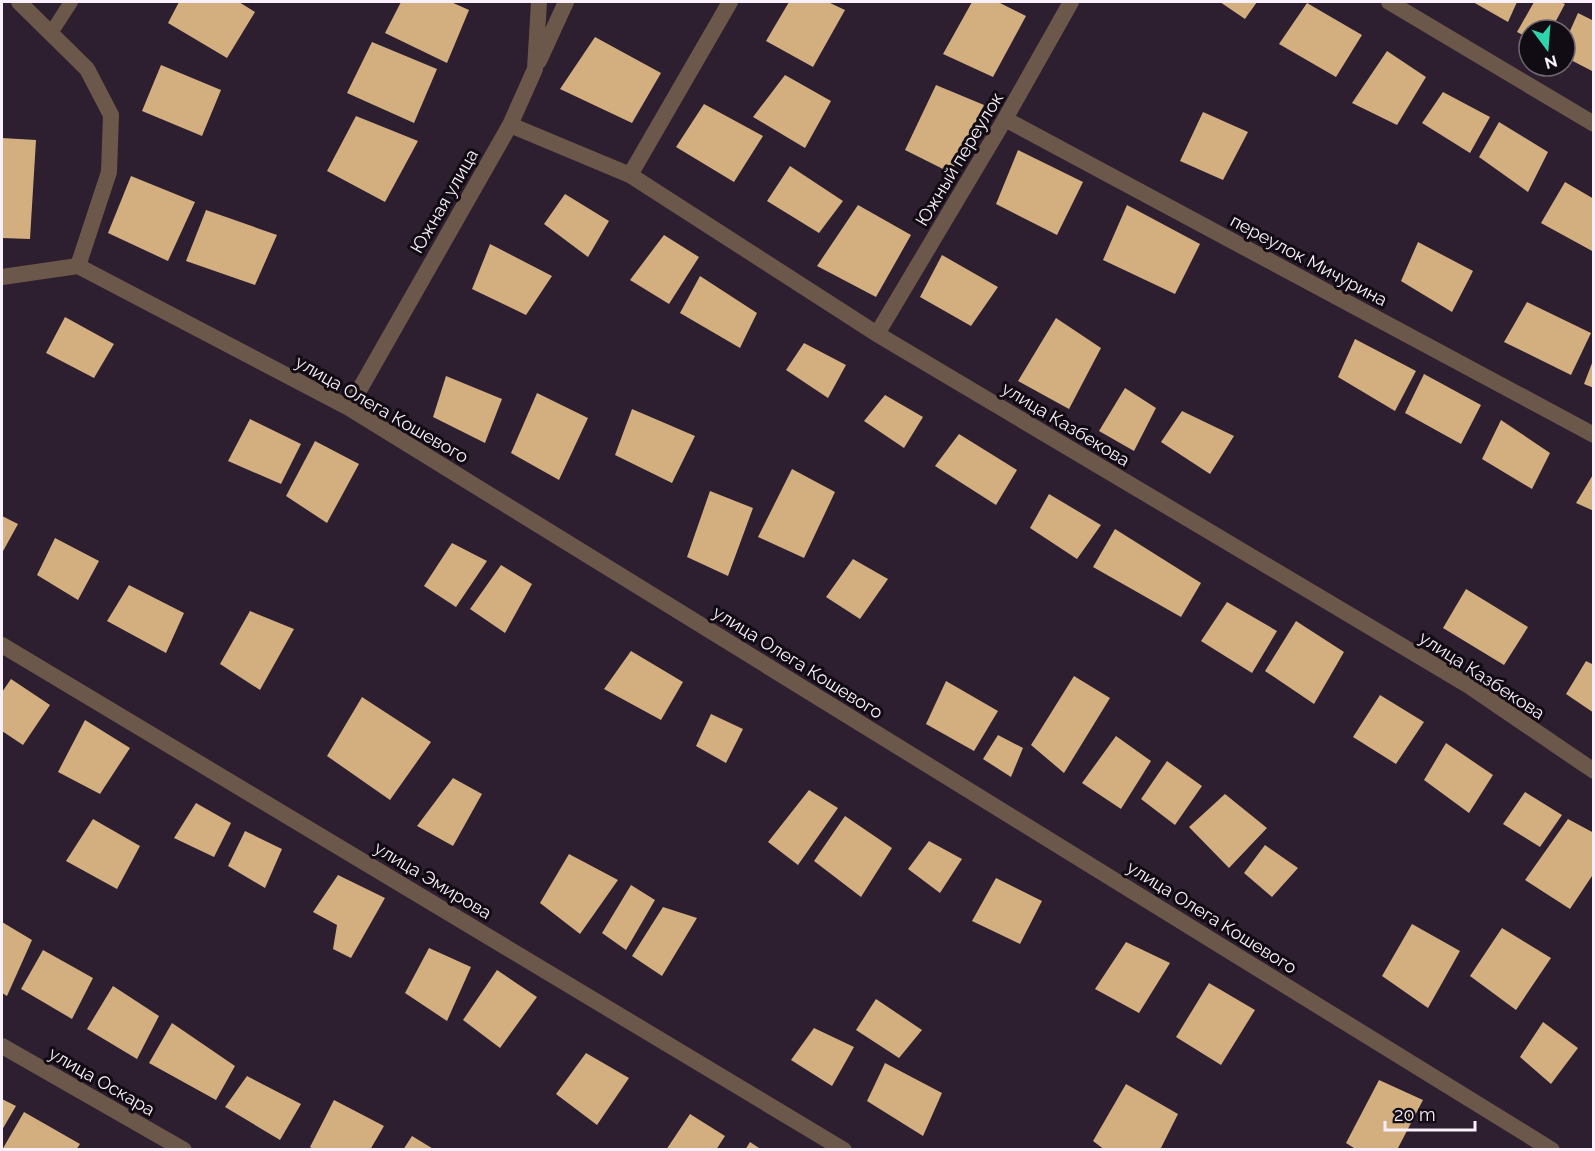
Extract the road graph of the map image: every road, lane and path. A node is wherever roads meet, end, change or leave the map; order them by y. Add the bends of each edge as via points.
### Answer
1 (19, 2) edge
2 (71, 2) edge
3 (539, 2) edge
4 (566, 2) edge
5 (730, 2) edge
6 (1071, 2) edge
7 (1389, 2) edge
8 (51, 33) junction
9 (535, 69) junction
10 (1005, 119) junction
11 (1593, 123) edge
12 (510, 125) junction
13 (630, 175) junction
14 (78, 266) junction
15 (2, 277) edge
16 (877, 334) junction
17 (349, 408) junction
18 (1593, 435) edge
19 (2, 645) edge
20 (1593, 771) edge
21 (2, 1046) edge
22 (184, 1149) edge
23 (844, 1149) edge
24 (1552, 1149) edge

1 - 8 street
2 - 8 lane
3 - 9 street, Южная улица
4 - 9 street
5 - 13 street
6 - 10 street, Южный переулок
7 - 11 street
8 - 14 street via 87,69 111,115 108,172
9 - 12 street, Южная улица
10 - 16 street, Южный переулок
10 - 18 street, переулок Мичурина
12 - 13 street, улица Казбекова
12 - 17 street, Южная улица
13 - 16 street, улица Казбекова
14 - 15 street
14 - 17 street, улица Олега Кошевого
16 - 20 street, улица Казбекова via 1466,684
17 - 24 street, улица Олега Кошевого
19 - 23 street, улица Эмирова
21 - 22 street, улица Оскара

